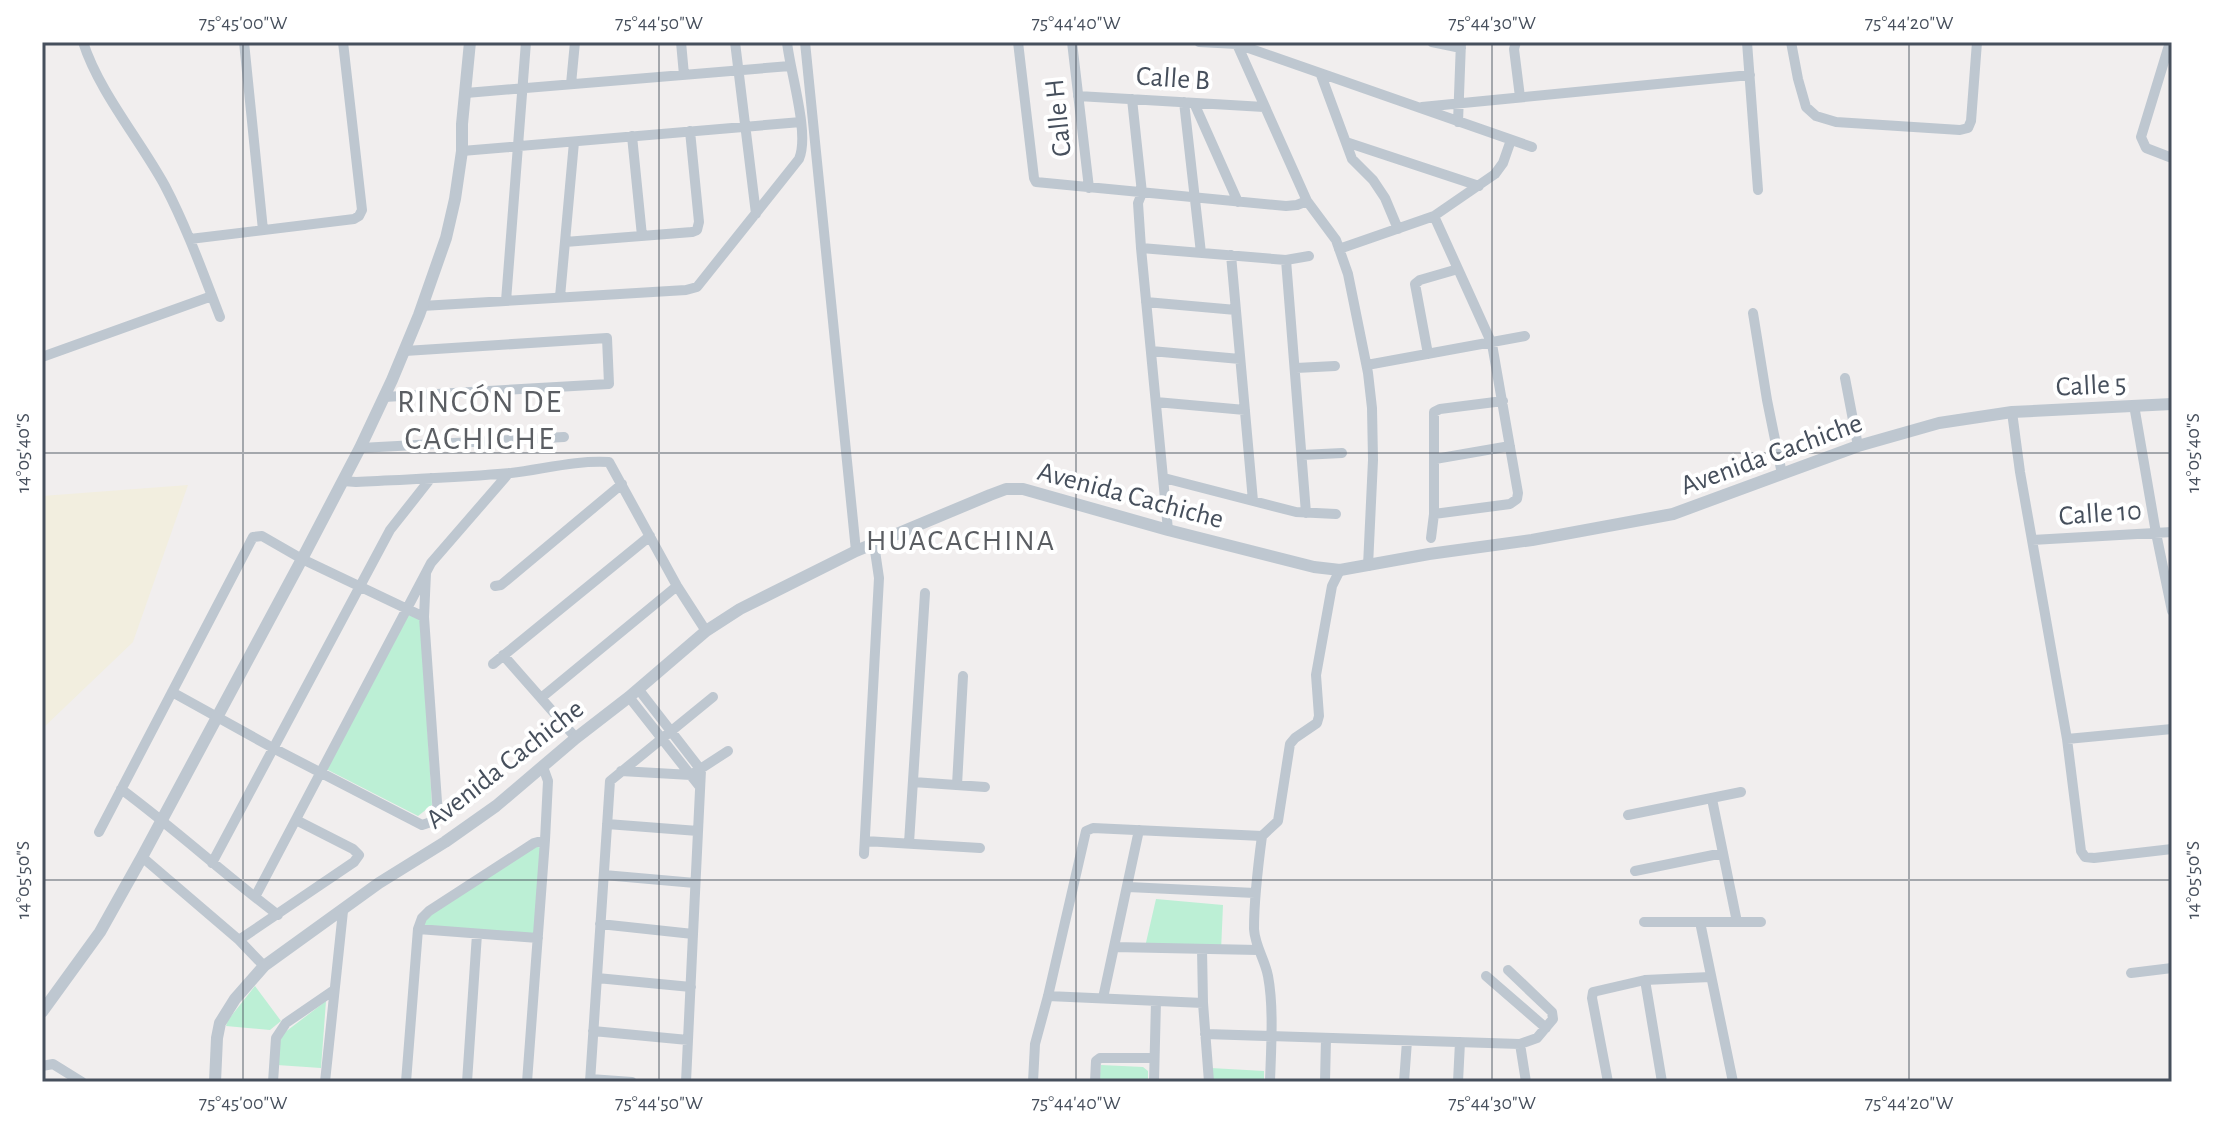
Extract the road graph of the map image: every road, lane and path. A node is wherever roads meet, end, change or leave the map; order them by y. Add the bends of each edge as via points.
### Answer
1 (83, 42) edge
2 (244, 42) edge
3 (343, 42) edge
4 (470, 42) edge
5 (526, 42) edge
6 (575, 42) edge
7 (681, 42) edge
8 (735, 42) edge
9 (787, 42) edge
10 (805, 42) edge
11 (1018, 42) edge
12 (1072, 42) edge
13 (1199, 42) edge
14 (1432, 42) edge
15 (1516, 42) edge
16 (1747, 42) edge
17 (1791, 42) edge
18 (1977, 42) edge
19 (2170, 42) edge
20 (1236, 43) edge
21 (1461, 45) edge
22 (790, 66) junction
23 (738, 69) junction
24 (684, 75) junction
25 (1321, 75) junction
26 (1750, 75) junction
27 (571, 84) junction
28 (523, 88) junction
29 (466, 93) junction
30 (1078, 96) junction
31 (1520, 97) junction
32 (1132, 99) junction
33 (1189, 103) junction
34 (1460, 103) junction
35 (1264, 107) junction
36 (1416, 107) junction
37 (801, 122) junction
38 (1458, 122) junction
39 (745, 126) junction
40 (690, 131) junction
41 (632, 136) junction
42 (1511, 140) junction
43 (574, 142) junction
44 (1346, 142) junction
45 (518, 146) junction
46 (1532, 147) dead end
47 (462, 151) junction
48 (2172, 158) edge
49 (1479, 186) junction
50 (1089, 188) junction
51 (1758, 190) dead end
52 (1142, 193) junction
53 (1195, 198) junction
54 (1307, 201) junction
55 (1238, 202) junction
56 (756, 214) junction
57 (1434, 216) junction
58 (1398, 229) junction
59 (263, 230) junction
60 (642, 236) junction
61 (190, 239) junction
62 (565, 242) junction
63 (1141, 248) junction
64 (1339, 249) junction
65 (1201, 253) junction
66 (1231, 255) junction
67 (1309, 256) dead end
68 (1286, 260) junction
69 (1458, 269) junction
70 (212, 296) junction
71 (560, 297) junction
72 (506, 301) junction
73 (1146, 302) junction
74 (422, 306) junction
75 (1236, 310) junction
76 (1753, 313) dead end
77 (220, 317) dead end
78 (1525, 336) dead end
79 (1492, 344) junction
80 (405, 351) junction
81 (1151, 351) junction
82 (1428, 354) junction
83 (42, 357) edge
84 (1240, 359) junction
85 (1367, 365) junction
86 (1335, 366) dead end
87 (1296, 368) junction
88 (1845, 378) dead end
89 (384, 397) junction
90 (1503, 401) junction
91 (1156, 402) junction
92 (2172, 404) edge
93 (2134, 405) junction
94 (1245, 410) junction
95 (2012, 412) junction
96 (564, 437) dead end
97 (1510, 446) junction
98 (1858, 446) junction
99 (360, 448) junction
100 (1342, 453) dead end
101 (1302, 455) junction
102 (1435, 459) junction
103 (509, 473) junction
104 (1782, 474) junction
105 (431, 478) junction
106 (1164, 478) junction
107 (343, 481) junction
108 (622, 484) junction
109 (1253, 501) junction
110 (1306, 513) junction
111 (1336, 514) dead end
112 (1434, 514) junction
113 (1168, 530) junction
114 (2172, 532) edge
115 (2156, 533) junction
116 (650, 536) junction
117 (1431, 538) dead end
118 (2032, 540) junction
119 (874, 544) junction
120 (856, 551) junction
121 (302, 559) junction
122 (1368, 566) junction
123 (1340, 570) junction
124 (426, 573) junction
125 (360, 585) junction
126 (495, 586) dead end
127 (677, 586) junction
128 (925, 593) dead end
129 (408, 609) junction
130 (2172, 611) edge
131 (424, 617) junction
132 (706, 631) junction
133 (503, 655) junction
134 (493, 664) dead end
135 (963, 676) dead end
136 (172, 692) junction
137 (634, 694) junction
138 (713, 697) dead end
139 (541, 698) junction
140 (218, 718) junction
141 (2172, 729) edge
142 (666, 735) junction
143 (576, 738) junction
144 (2067, 739) junction
145 (273, 748) junction
146 (728, 751) dead end
147 (543, 767) junction
148 (621, 771) junction
149 (322, 772) junction
150 (696, 773) junction
151 (913, 782) junction
152 (957, 785) junction
153 (985, 787) dead end
154 (121, 789) junction
155 (1741, 792) dead end
156 (1712, 799) junction
157 (1628, 815) dead end
158 (162, 820) junction
159 (296, 820) junction
160 (607, 824) junction
161 (1139, 830) junction
162 (698, 831) junction
163 (99, 832) dead end
164 (1262, 836) junction
165 (545, 840) junction
166 (865, 841) junction
167 (909, 843) junction
168 (980, 848) dead end
169 (2172, 849) edge
170 (1723, 853) junction
171 (864, 854) dead end
172 (142, 857) junction
173 (212, 863) junction
174 (1635, 871) dead end
175 (604, 875) junction
176 (695, 883) junction
177 (1128, 887) junction
178 (1255, 893) junction
179 (255, 897) junction
180 (343, 911) junction
181 (278, 915) junction
182 (1644, 922) dead end
183 (1700, 922) junction
184 (1737, 922) junction
185 (1761, 922) dead end
186 (600, 924) junction
187 (418, 929) junction
188 (477, 934) junction
189 (693, 934) junction
190 (538, 938) junction
191 (239, 940) junction
192 (1114, 947) junction
193 (1202, 949) junction
194 (1258, 950) junction
195 (264, 966) junction
196 (2172, 968) edge
197 (1508, 970) dead end
198 (2131, 973) dead end
199 (1486, 976) dead end
200 (1710, 977) junction
201 (597, 978) junction
202 (1645, 980) junction
203 (691, 987) junction
204 (334, 990) junction
205 (1048, 996) junction
206 (1103, 998) junction
207 (1156, 1001) junction
208 (1203, 1003) junction
209 (42, 1012) edge
210 (1546, 1028) junction
211 (593, 1031) junction
212 (1205, 1034) junction
213 (1271, 1037) junction
214 (1326, 1038) junction
215 (688, 1040) junction
216 (1407, 1041) junction
217 (1460, 1042) junction
218 (1520, 1044) junction
219 (1154, 1058) junction
220 (42, 1066) edge
221 (590, 1081) edge
222 (82, 1082) edge
223 (215, 1082) edge
224 (273, 1082) edge
225 (325, 1082) edge
226 (406, 1082) edge
227 (467, 1082) edge
228 (527, 1082) edge
229 (632, 1082) edge
230 (686, 1082) edge
231 (1033, 1082) edge
232 (1095, 1082) edge
233 (1154, 1082) edge
234 (1209, 1082) edge
235 (1270, 1082) edge
236 (1325, 1082) edge
237 (1404, 1082) edge
238 (1458, 1082) edge
239 (1526, 1082) edge
240 (1608, 1082) edge
241 (1662, 1082) edge
242 (1733, 1082) edge

1 - 61 street
2 - 59 street
3 - 59 street via 362,210 354,219
4 - 29 street
5 - 28 street
6 - 27 street
7 - 24 street
8 - 23 street
9 - 22 street
10 - 120 street
11 - 50 street via 1034,178
12 - 30 street, Calle H
13 - 20 street
14 - 21 street
15 - 31 street
16 - 26 street
17 - 18 street via 1806,107 1816,116 1952,130 1968,128 1971,121
19 - 48 street via 2141,137 2146,148
20 - 25 street
20 - 35 street
21 - 34 street
22 - 23 street
22 - 37 street
23 - 24 street
23 - 39 street
24 - 27 street
25 - 36 street
25 - 44 street
26 - 31 street
26 - 51 street
27 - 28 street
28 - 29 street
28 - 45 street
29 - 47 street
30 - 32 street, Calle B
30 - 50 street, Calle H
31 - 34 street
32 - 33 street, Calle B
32 - 52 street
33 - 35 street, Calle B
33 - 53 street
33 - 55 street
34 - 36 street
34 - 38 street
35 - 54 street
36 - 38 street
37 - 39 street
37 - 56 street via 799,159
38 - 42 street
39 - 40 street
39 - 56 street
40 - 41 street
40 - 60 street via 697,230
41 - 43 street
41 - 60 street
42 - 46 street
42 - 49 street via 1503,163
43 - 45 street
43 - 62 street
44 - 49 street
44 - 58 street via 1352,159 1385,198
45 - 47 street
45 - 72 street
47 - 74 street via 446,238
49 - 57 street
50 - 52 street
52 - 53 street
52 - 63 street
53 - 55 street
53 - 65 street
54 - 55 street via 1286,206
54 - 64 street
56 - 71 street via 697,287
57 - 58 street
57 - 69 street
58 - 64 street
59 - 61 street
60 - 62 street
61 - 70 street
62 - 71 street
63 - 65 street
63 - 73 street
64 - 85 street
65 - 66 street
66 - 68 street
66 - 75 street
67 - 68 street
68 - 87 street
69 - 79 street
69 - 82 street via 1415,284
70 - 77 street
70 - 83 street
71 - 72 street
72 - 74 street
73 - 75 street
73 - 81 street
74 - 80 street
75 - 84 street
76 - 104 street
78 - 79 street
79 - 82 street
79 - 90 street
80 - 89 street
80 - 89 street via 607,338 609,384
81 - 84 street
81 - 91 street
82 - 85 street
84 - 94 street
85 - 122 street via 1373,460
86 - 87 street
87 - 101 street
88 - 98 street
89 - 99 street
90 - 97 street
90 - 102 street via 1434,412
91 - 94 street
91 - 106 street
92 - 93 street, Calle 5
93 - 95 street, Calle 5
93 - 115 street
94 - 109 street
95 - 98 street, Avenida Cachiche via 1939,423
95 - 118 street
96 - 99 street
97 - 102 street
97 - 112 street via 1517,499
98 - 104 street, Avenida Cachiche
99 - 107 street
100 - 101 street
101 - 110 street
102 - 112 street
103 - 105 street
103 - 108 street via 609,462
103 - 124 street
104 - 122 street, Avenida Cachiche via 1673,514
105 - 107 street
105 - 125 street via 390,530
106 - 109 street
106 - 113 street
107 - 121 street
108 - 116 street
108 - 126 street
109 - 110 street
110 - 111 street
112 - 117 street
113 - 119 street, Avenida Cachiche via 1023,489 1006,489
113 - 123 street, Avenida Cachiche
114 - 115 street, Calle 10
115 - 118 street, Calle 10
115 - 130 street
116 - 127 street
116 - 133 street
118 - 144 street
119 - 120 street, Avenida Cachiche
119 - 166 street via 879,578
120 - 132 street, Avenida Cachiche
121 - 125 street
121 - 136 street via 262,536 253,537
121 - 140 street
122 - 123 street, Avenida Cachiche
123 - 164 street via 1332,586 1316,675 1317,723 1290,744 1278,821
124 - 129 street
124 - 131 street
125 - 129 street
125 - 145 street
127 - 132 street
127 - 139 street
128 - 151 street
129 - 131 street
129 - 149 street
131 - 149 street via 438,816 422,825
132 - 137 street, Avenida Cachiche
133 - 134 street
133 - 139 street
135 - 152 street
136 - 140 street
136 - 154 street
137 - 142 street
137 - 143 street, Avenida Cachiche
138 - 142 street
139 - 143 street
140 - 145 street
140 - 158 street
141 - 144 street
142 - 148 street
142 - 150 street
143 - 147 street, Avenida Cachiche
144 - 169 street via 2085,857
145 - 149 street
145 - 173 street
146 - 150 street
147 - 165 street via 548,781
147 - 180 street, Avenida Cachiche
148 - 150 street
148 - 160 street via 610,781
149 - 159 street
150 - 162 street
151 - 152 street
151 - 167 street
152 - 153 street
154 - 158 street
154 - 163 street
155 - 156 street
156 - 157 street
156 - 170 street
158 - 172 street
158 - 173 street
159 - 179 street
159 - 181 street via 359,855
160 - 162 street
160 - 175 street
161 - 164 street
161 - 177 street
161 - 205 street via 1086,831
162 - 176 street
164 - 178 street
165 - 187 street via 429,911
165 - 190 street
166 - 167 street
166 - 171 street
167 - 168 street
170 - 174 street
170 - 184 street
172 - 191 street
172 - 209 street via 100,932
173 - 179 street
175 - 176 street
175 - 186 street
176 - 189 street
177 - 178 street
177 - 192 street
178 - 194 street
179 - 181 street
180 - 195 street, Avenida Cachiche
180 - 204 street
181 - 191 street
182 - 183 street
183 - 184 street
183 - 200 street
184 - 185 street
186 - 189 street
186 - 201 street
187 - 188 street
187 - 226 street
188 - 190 street
188 - 227 street
189 - 203 street
190 - 228 street
191 - 195 street
192 - 193 street
192 - 206 street
193 - 194 street
193 - 208 street
194 - 213 street via 1268,976
195 - 223 street, Avenida Cachiche via 220,1023
196 - 198 street
197 - 210 street via 1552,1012
199 - 210 street
200 - 202 street
200 - 242 street
201 - 203 street
201 - 211 street
202 - 240 street via 1593,992
202 - 241 street
203 - 215 street
204 - 224 street via 286,1023 276,1038
204 - 225 street
205 - 206 street
205 - 231 street via 1035,1044
206 - 207 street
207 - 208 street
207 - 219 street
208 - 212 street
210 - 218 street
211 - 215 street
211 - 221 street
212 - 213 street
212 - 234 street
213 - 214 street
213 - 235 street
214 - 216 street
214 - 236 street
215 - 230 street
216 - 217 street
216 - 237 street
217 - 218 street
217 - 238 street
218 - 239 street
219 - 232 street via 1100,1058
219 - 233 street
220 - 222 street via 53,1064
221 - 229 street

